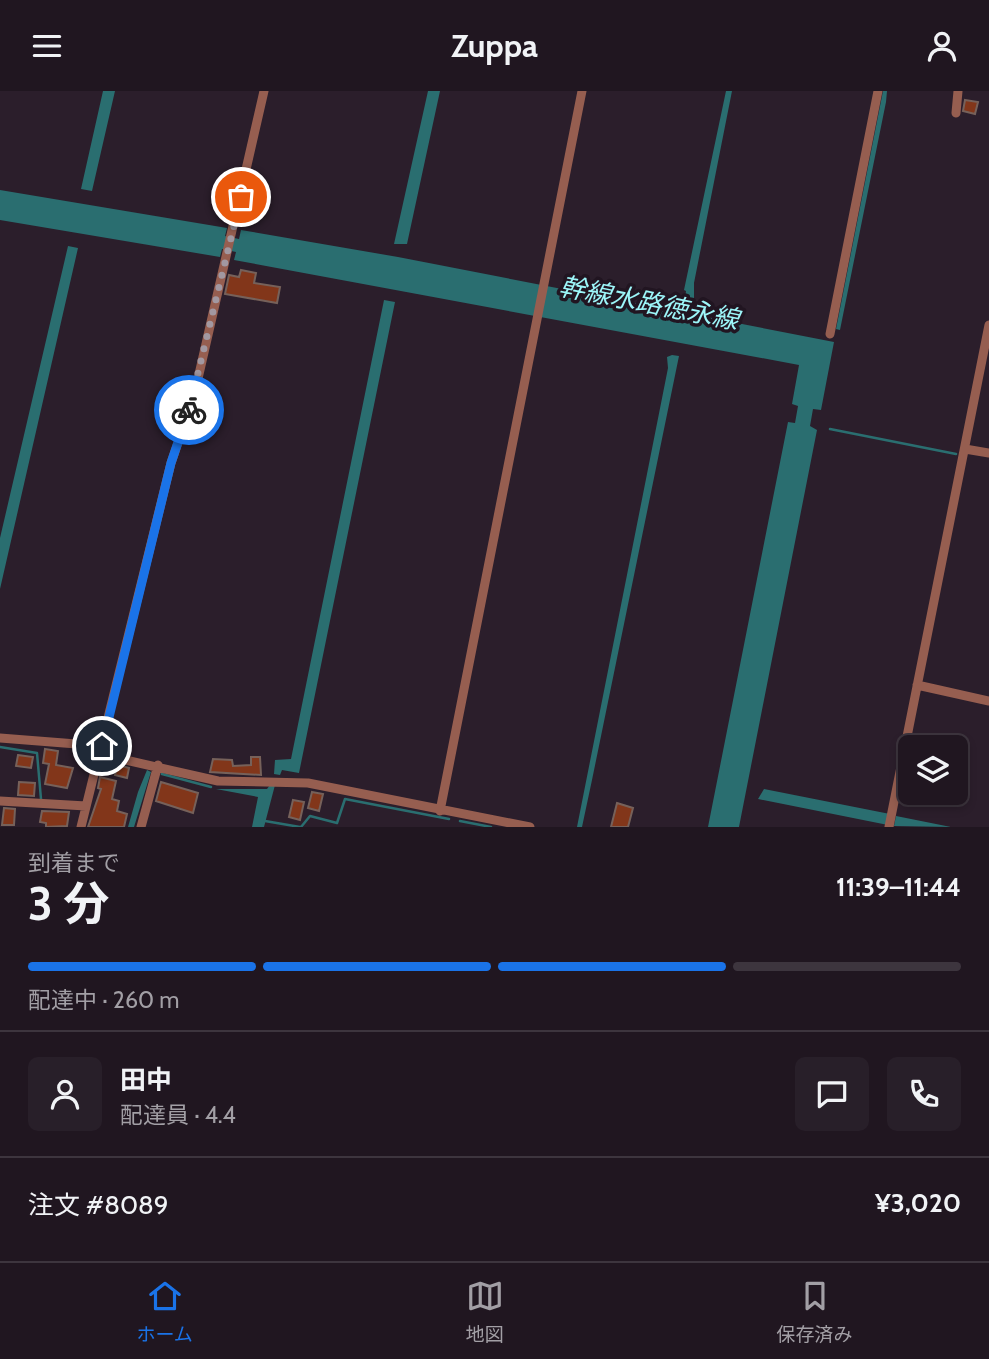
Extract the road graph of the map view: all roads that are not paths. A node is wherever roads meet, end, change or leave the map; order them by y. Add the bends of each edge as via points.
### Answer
1 (264, 91) edge
2 (582, 91) edge
3 (878, 91) edge
4 (958, 91) edge
5 (956, 113) dead end
6 (989, 325) edge
7 (830, 334) dead end
8 (965, 449) junction
9 (989, 453) edge
10 (917, 685) junction
11 (989, 701) edge
12 (0, 738) edge
13 (100, 750) junction
14 (158, 765) junction
15 (0, 801) edge
16 (86, 806) junction
17 (440, 811) junction
18 (81, 827) edge
19 (141, 827) edge
20 (530, 827) edge
21 (889, 827) edge

1 - 13 street via 194,396 171,463
2 - 17 street
3 - 7 street
4 - 5 street
6 - 8 street
8 - 9 street
8 - 10 street
10 - 11 street
10 - 21 street
12 - 13 street
13 - 14 street
13 - 16 street
14 - 17 street via 218,781 308,783
14 - 19 street
15 - 16 street
16 - 18 street
17 - 20 street

